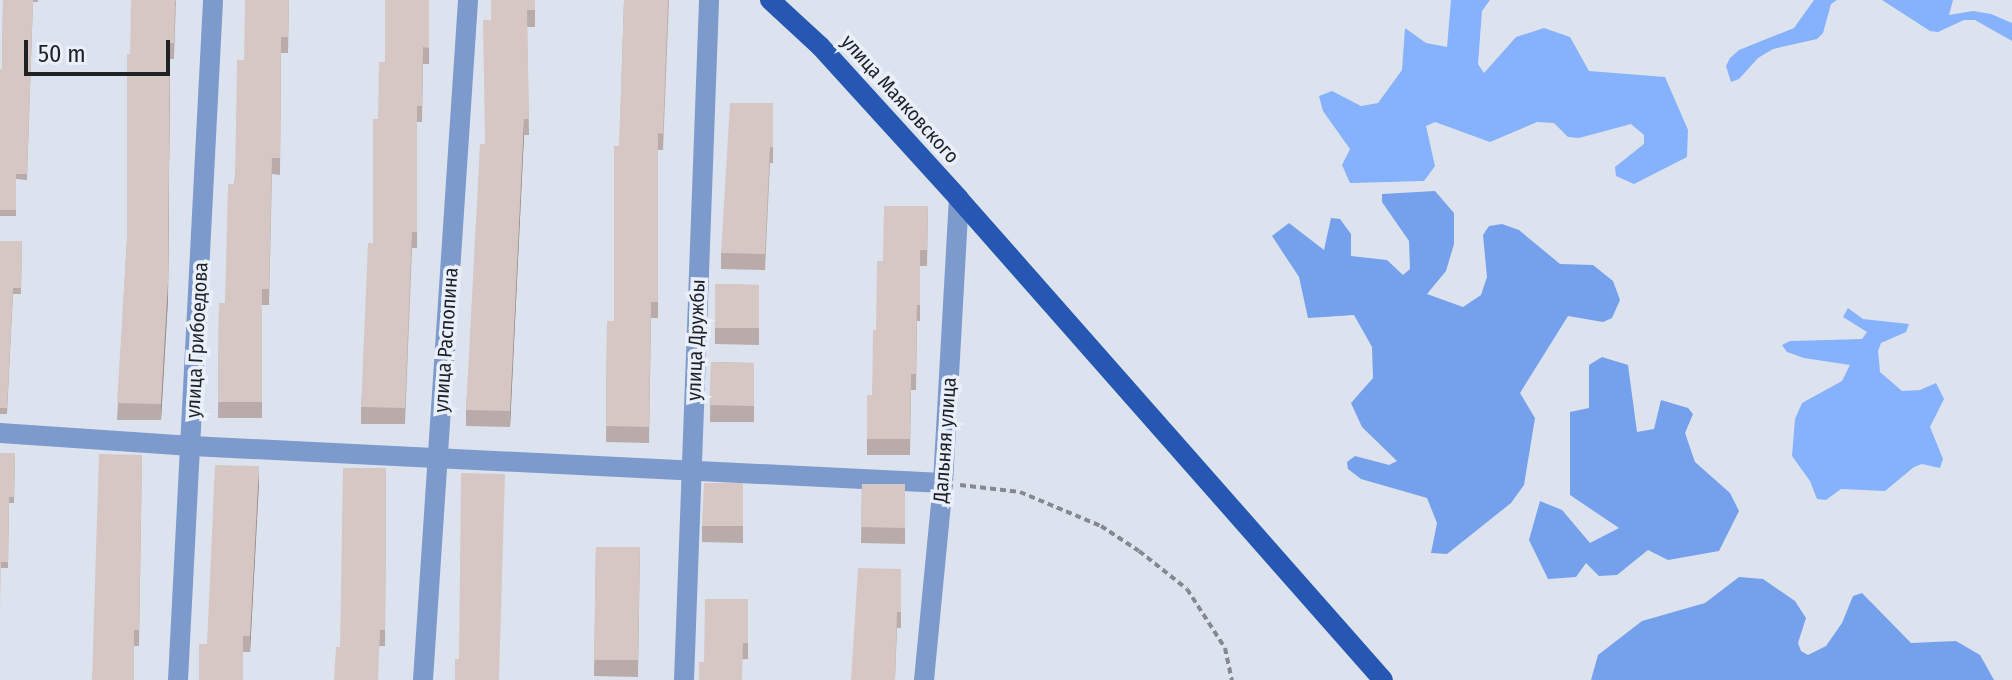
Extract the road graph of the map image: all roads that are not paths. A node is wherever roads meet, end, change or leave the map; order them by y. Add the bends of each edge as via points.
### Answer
1 (213, 0) edge
2 (468, 0) edge
3 (709, 0) edge
4 (770, 0) edge
5 (959, 199) junction
6 (0, 433) edge
7 (192, 446) junction
8 (439, 459) junction
9 (690, 468) junction
10 (943, 483) junction
11 (178, 680) edge
12 (423, 680) edge
13 (684, 680) edge
14 (924, 680) edge
15 (1383, 680) edge

1 - 7 street, улица Грибоедова
2 - 8 street, улица Распопина
3 - 9 street, улица Дружбы
4 - 5 main road, улица Маяковского via 820,46
5 - 10 street, Дальняя улица
5 - 15 main road, улица Маяковского
6 - 7 street
7 - 8 street
7 - 11 street, улица Грибоедова
8 - 9 street
8 - 12 street, улица Распопина
9 - 10 street
9 - 13 street, улица Дружбы
10 - 14 street, Дальняя улица

